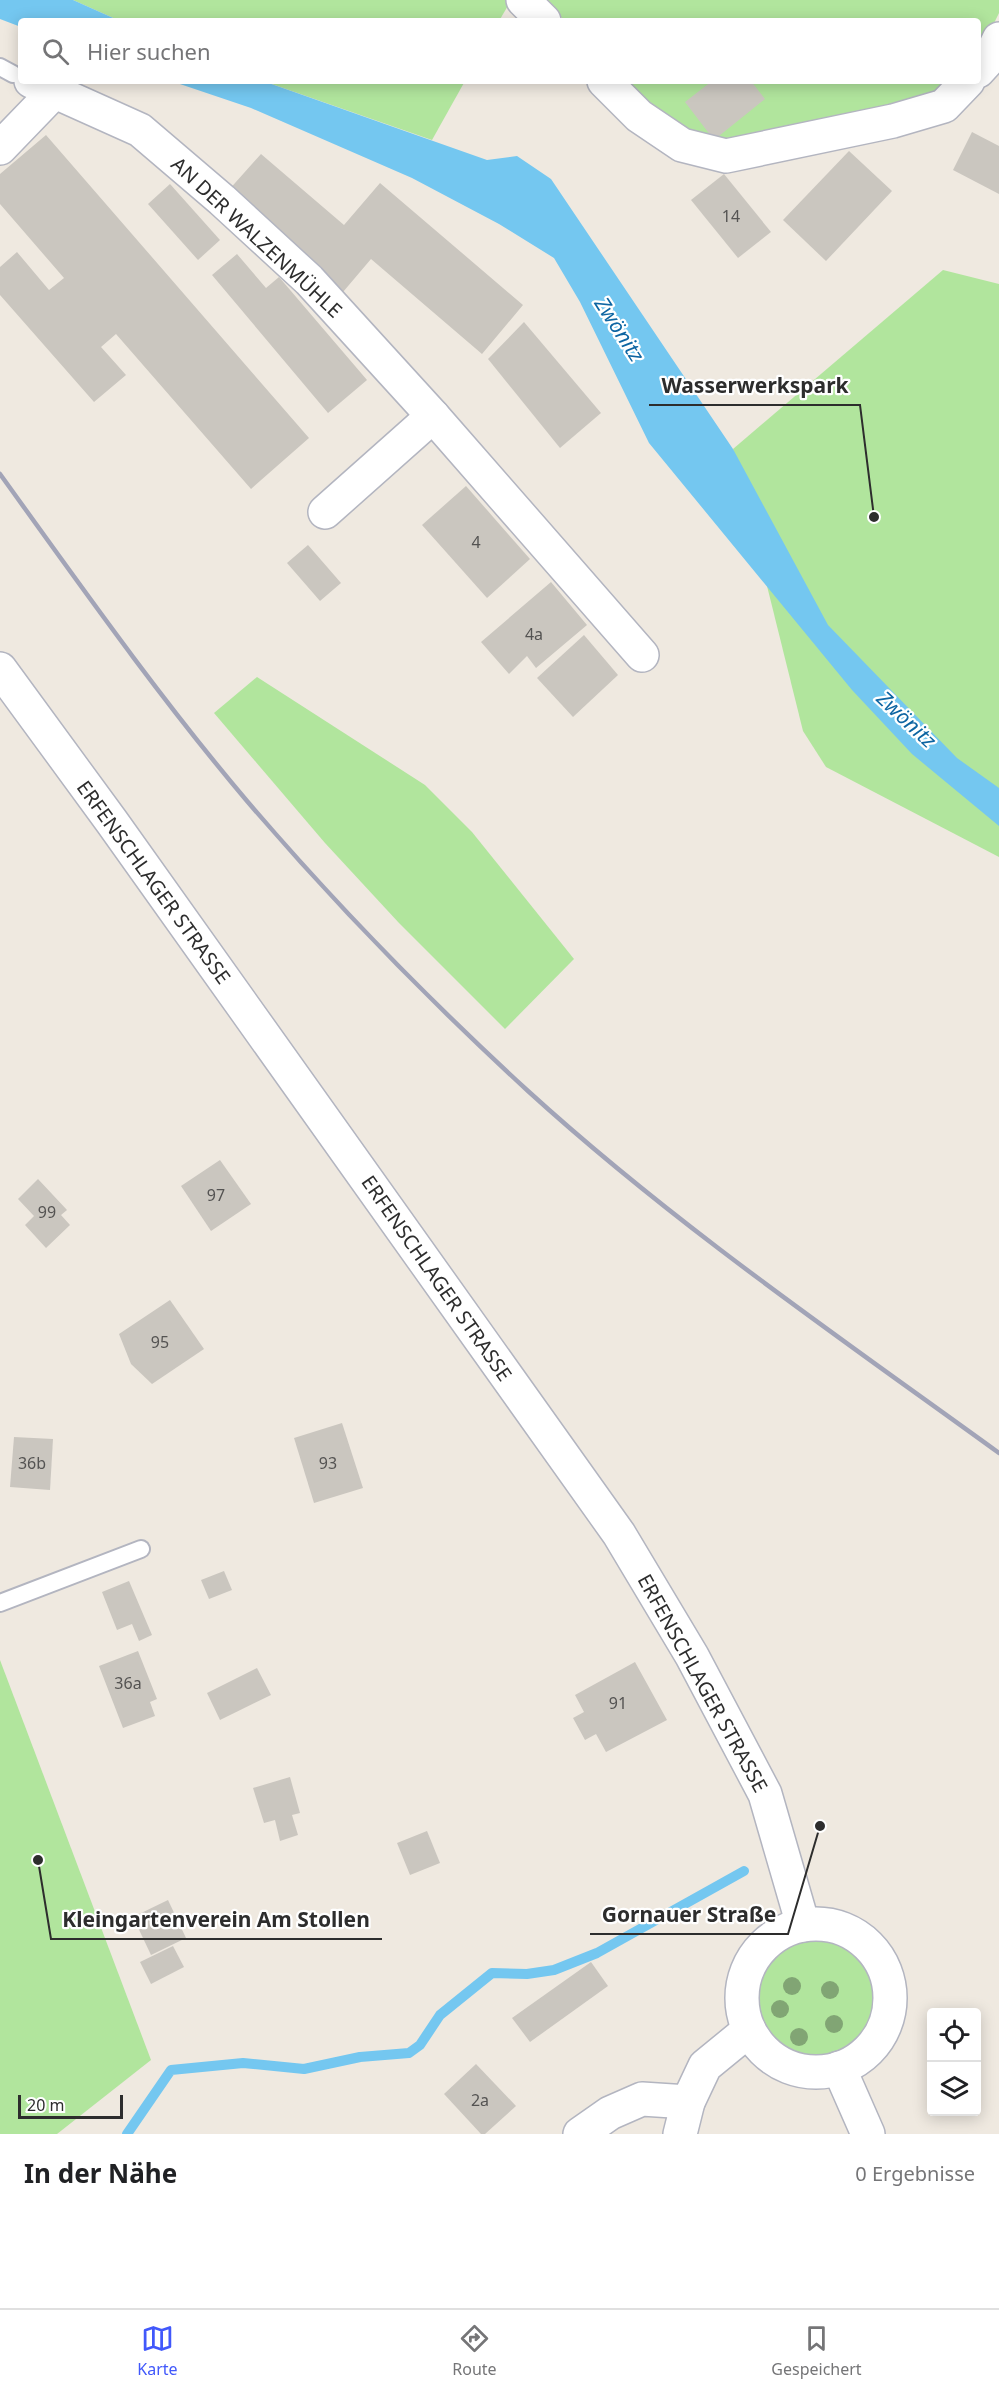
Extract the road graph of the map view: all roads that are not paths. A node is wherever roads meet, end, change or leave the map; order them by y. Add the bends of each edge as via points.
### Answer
1 (523, 0) edge
2 (541, 18) edge
3 (999, 39) edge
4 (981, 68) edge
5 (22, 84) edge
6 (37, 84) edge
7 (607, 84) edge
8 (965, 84) edge
9 (0, 148) edge
10 (433, 416) junction
11 (326, 512) dead end
12 (642, 655) dead end
13 (0, 669) edge
14 (141, 1549) dead end
15 (0, 1603) edge
16 (803, 1925) junction
17 (749, 2030) junction
18 (839, 2068) junction
19 (688, 2102) junction
20 (580, 2134) edge
21 (680, 2134) edge
22 (868, 2134) edge

1 - 2 main road
3 - 4 main road
5 - 9 main road, AN DER WALZENMÜHLE
6 - 10 main road, AN DER WALZENMÜHLE via 140,130 309,280
7 - 8 main road via 639,116 682,145 726,156 893,121 944,106
10 - 11 main road
10 - 12 main road, AN DER WALZENMÜHLE
13 - 16 main road, ERFENSCHLAGER STRASSE via 619,1534 692,1656 765,1794
14 - 15 lane
16 - 17 main road via 772,1938 752,1960 742,1994
16 - 18 main road via 823,1924 847,1930 868,1944 888,1978 890,2008 885,2026 873,2045
17 - 18 main road via 768,2054 789,2067 814,2072
17 - 19 main road via 705,2066
18 - 22 main road
19 - 20 main road via 642,2100 610,2113
19 - 21 main road

